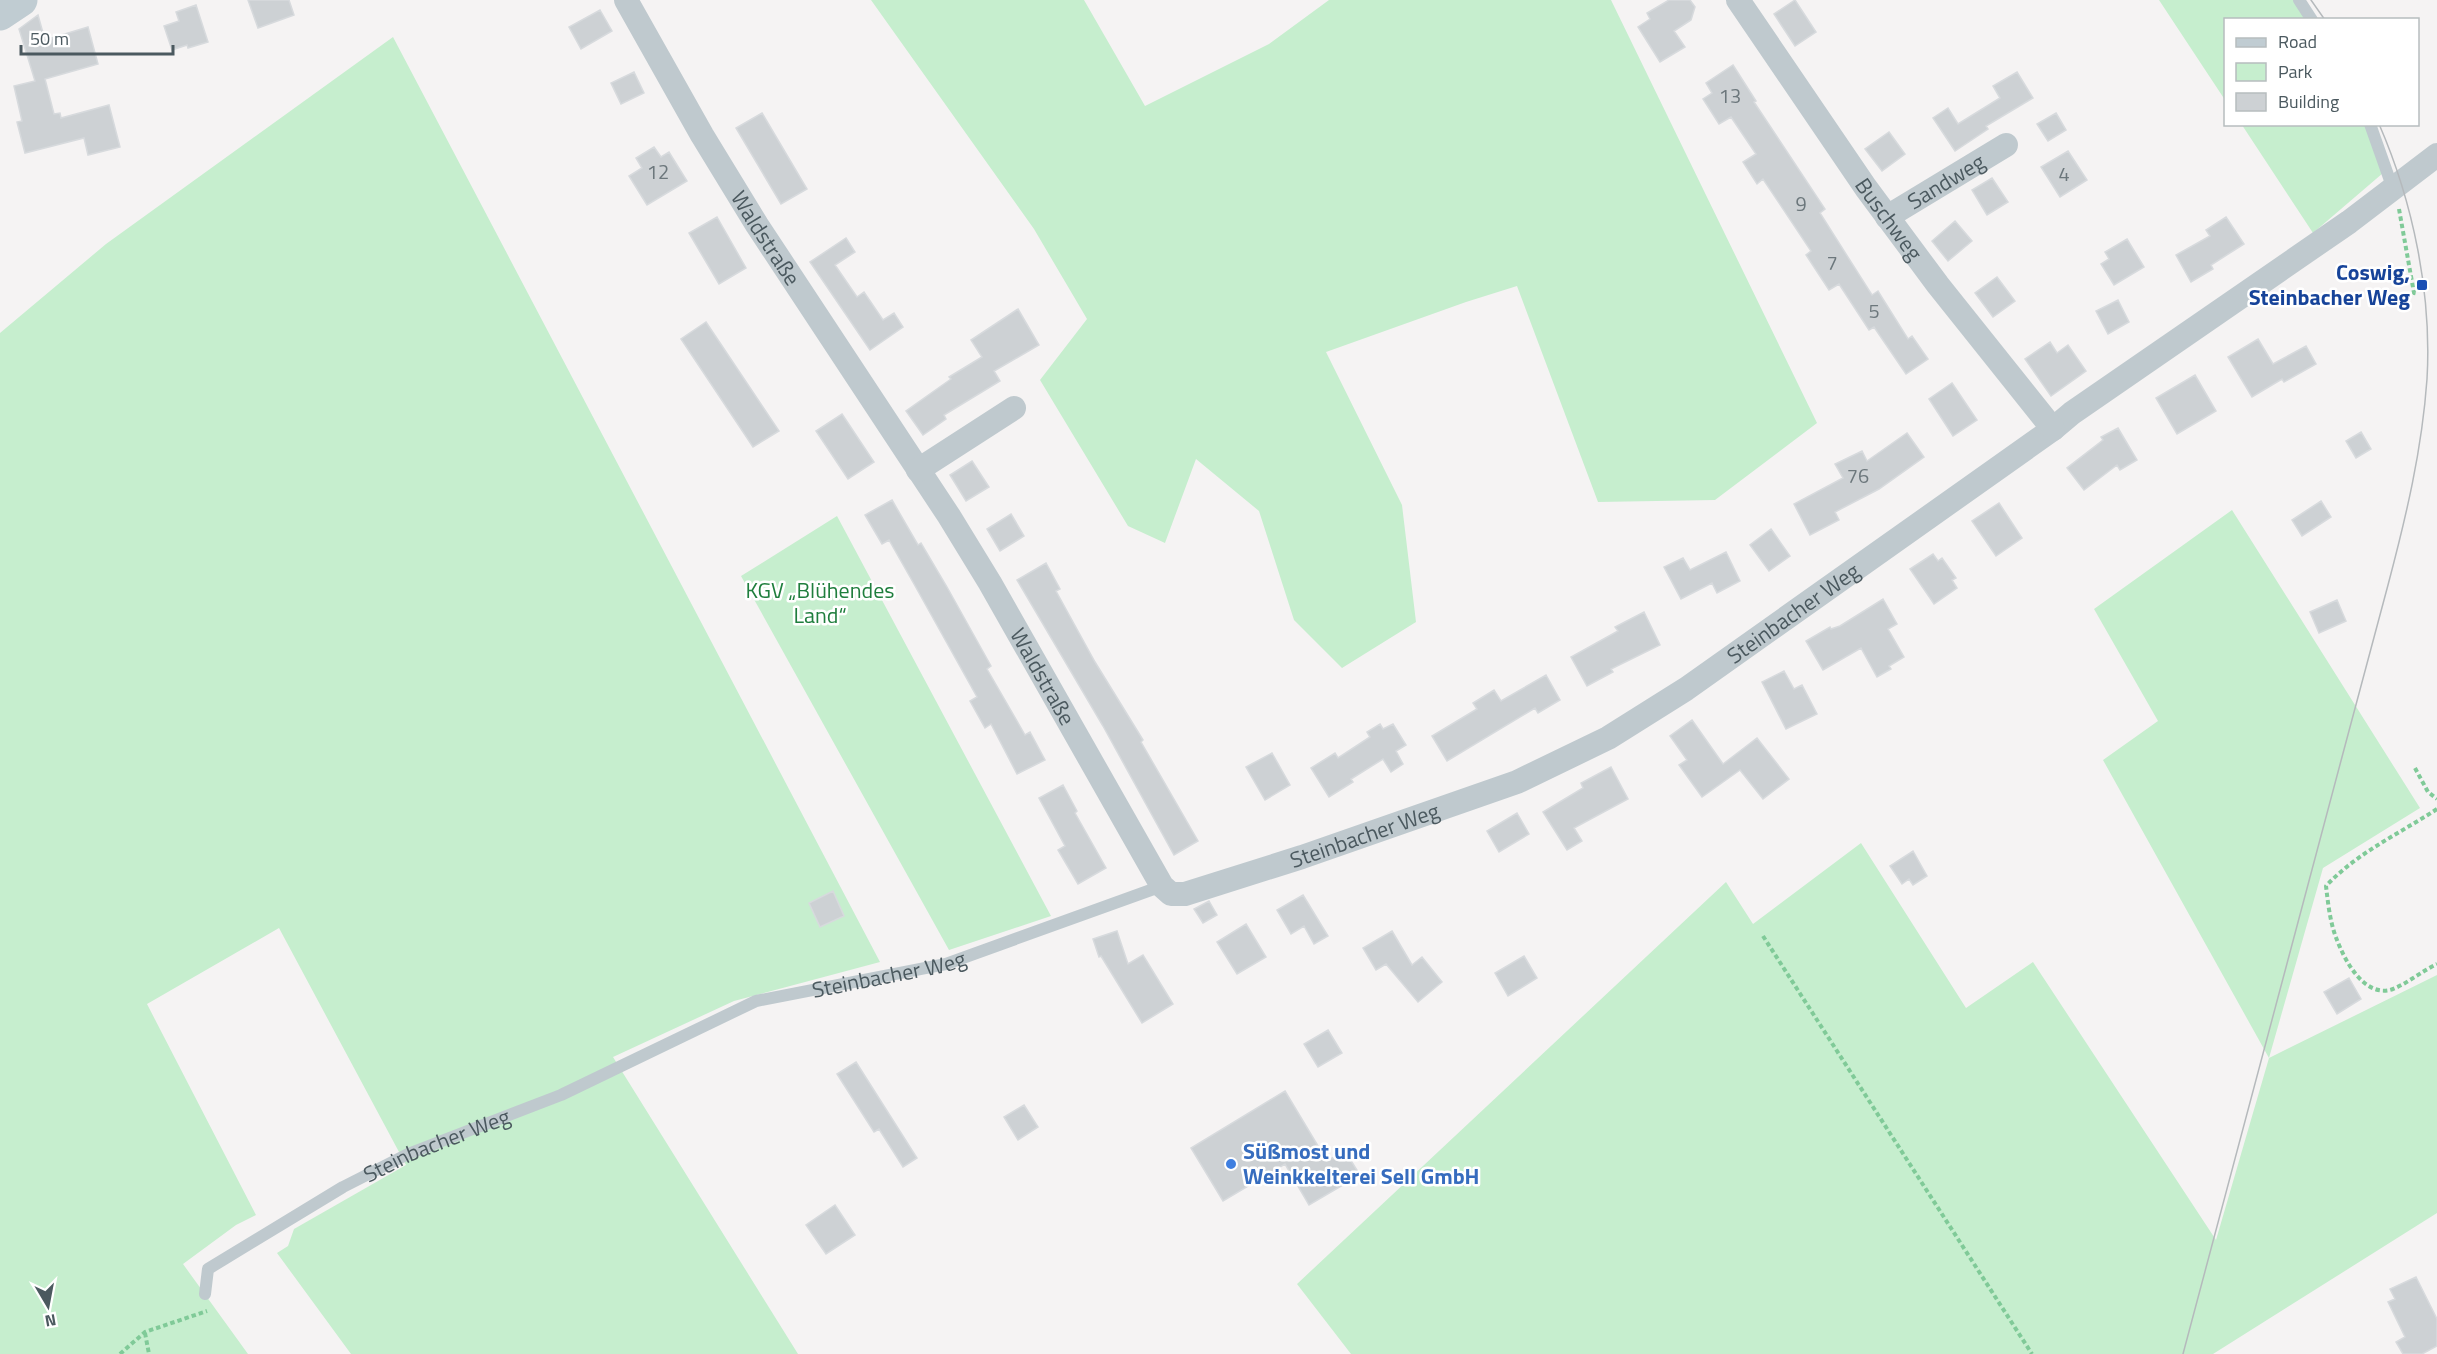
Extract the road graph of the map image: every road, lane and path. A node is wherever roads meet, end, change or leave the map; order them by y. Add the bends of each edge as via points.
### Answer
1 (21, 0) edge
2 (626, 0) edge
3 (2299, 0) edge
4 (1744, 2) edge
5 (0, 14) edge
6 (2311, 18) edge
7 (2371, 126) edge
8 (2006, 145) dead end
9 (2437, 155) edge
10 (2393, 189) junction
11 (1887, 217) junction
12 (2418, 294) dead end
13 (1014, 408) dead end
14 (2053, 429) junction
15 (918, 470) junction
16 (2415, 768) dead end
17 (2437, 799) edge
18 (2437, 809) edge
19 (1162, 886) junction
20 (1763, 936) dead end
21 (2437, 964) edge
22 (205, 1294) dead end
23 (213, 1308) dead end
24 (145, 1332) junction
25 (120, 1354) edge
26 (149, 1354) edge
27 (2032, 1354) edge

1 - 5 street
2 - 15 street, Waldstraße via 757,225
3 - 6 lane
4 - 11 street, Buschweg
7 - 10 lane
8 - 11 street, Sandweg
9 - 10 street, Steinbacher Weg
10 - 12 path via 2414,293
10 - 14 street, Steinbacher Weg
11 - 14 street, Buschweg
13 - 15 street
14 - 19 street, Steinbacher Weg via 1686,689 1608,738 1517,782 1302,857 1185,894 1171,894
15 - 19 street, Waldstraße via 990,584
16 - 17 path via 2428,792
18 - 21 path via 2363,853 2326,886 2337,940 2360,982 2371,988 2392,990
19 - 22 lane, Steinbacher Weg via 946,964 756,1001 561,1095 408,1154 343,1187 208,1269
20 - 27 path
23 - 24 path
24 - 25 path
24 - 26 path

